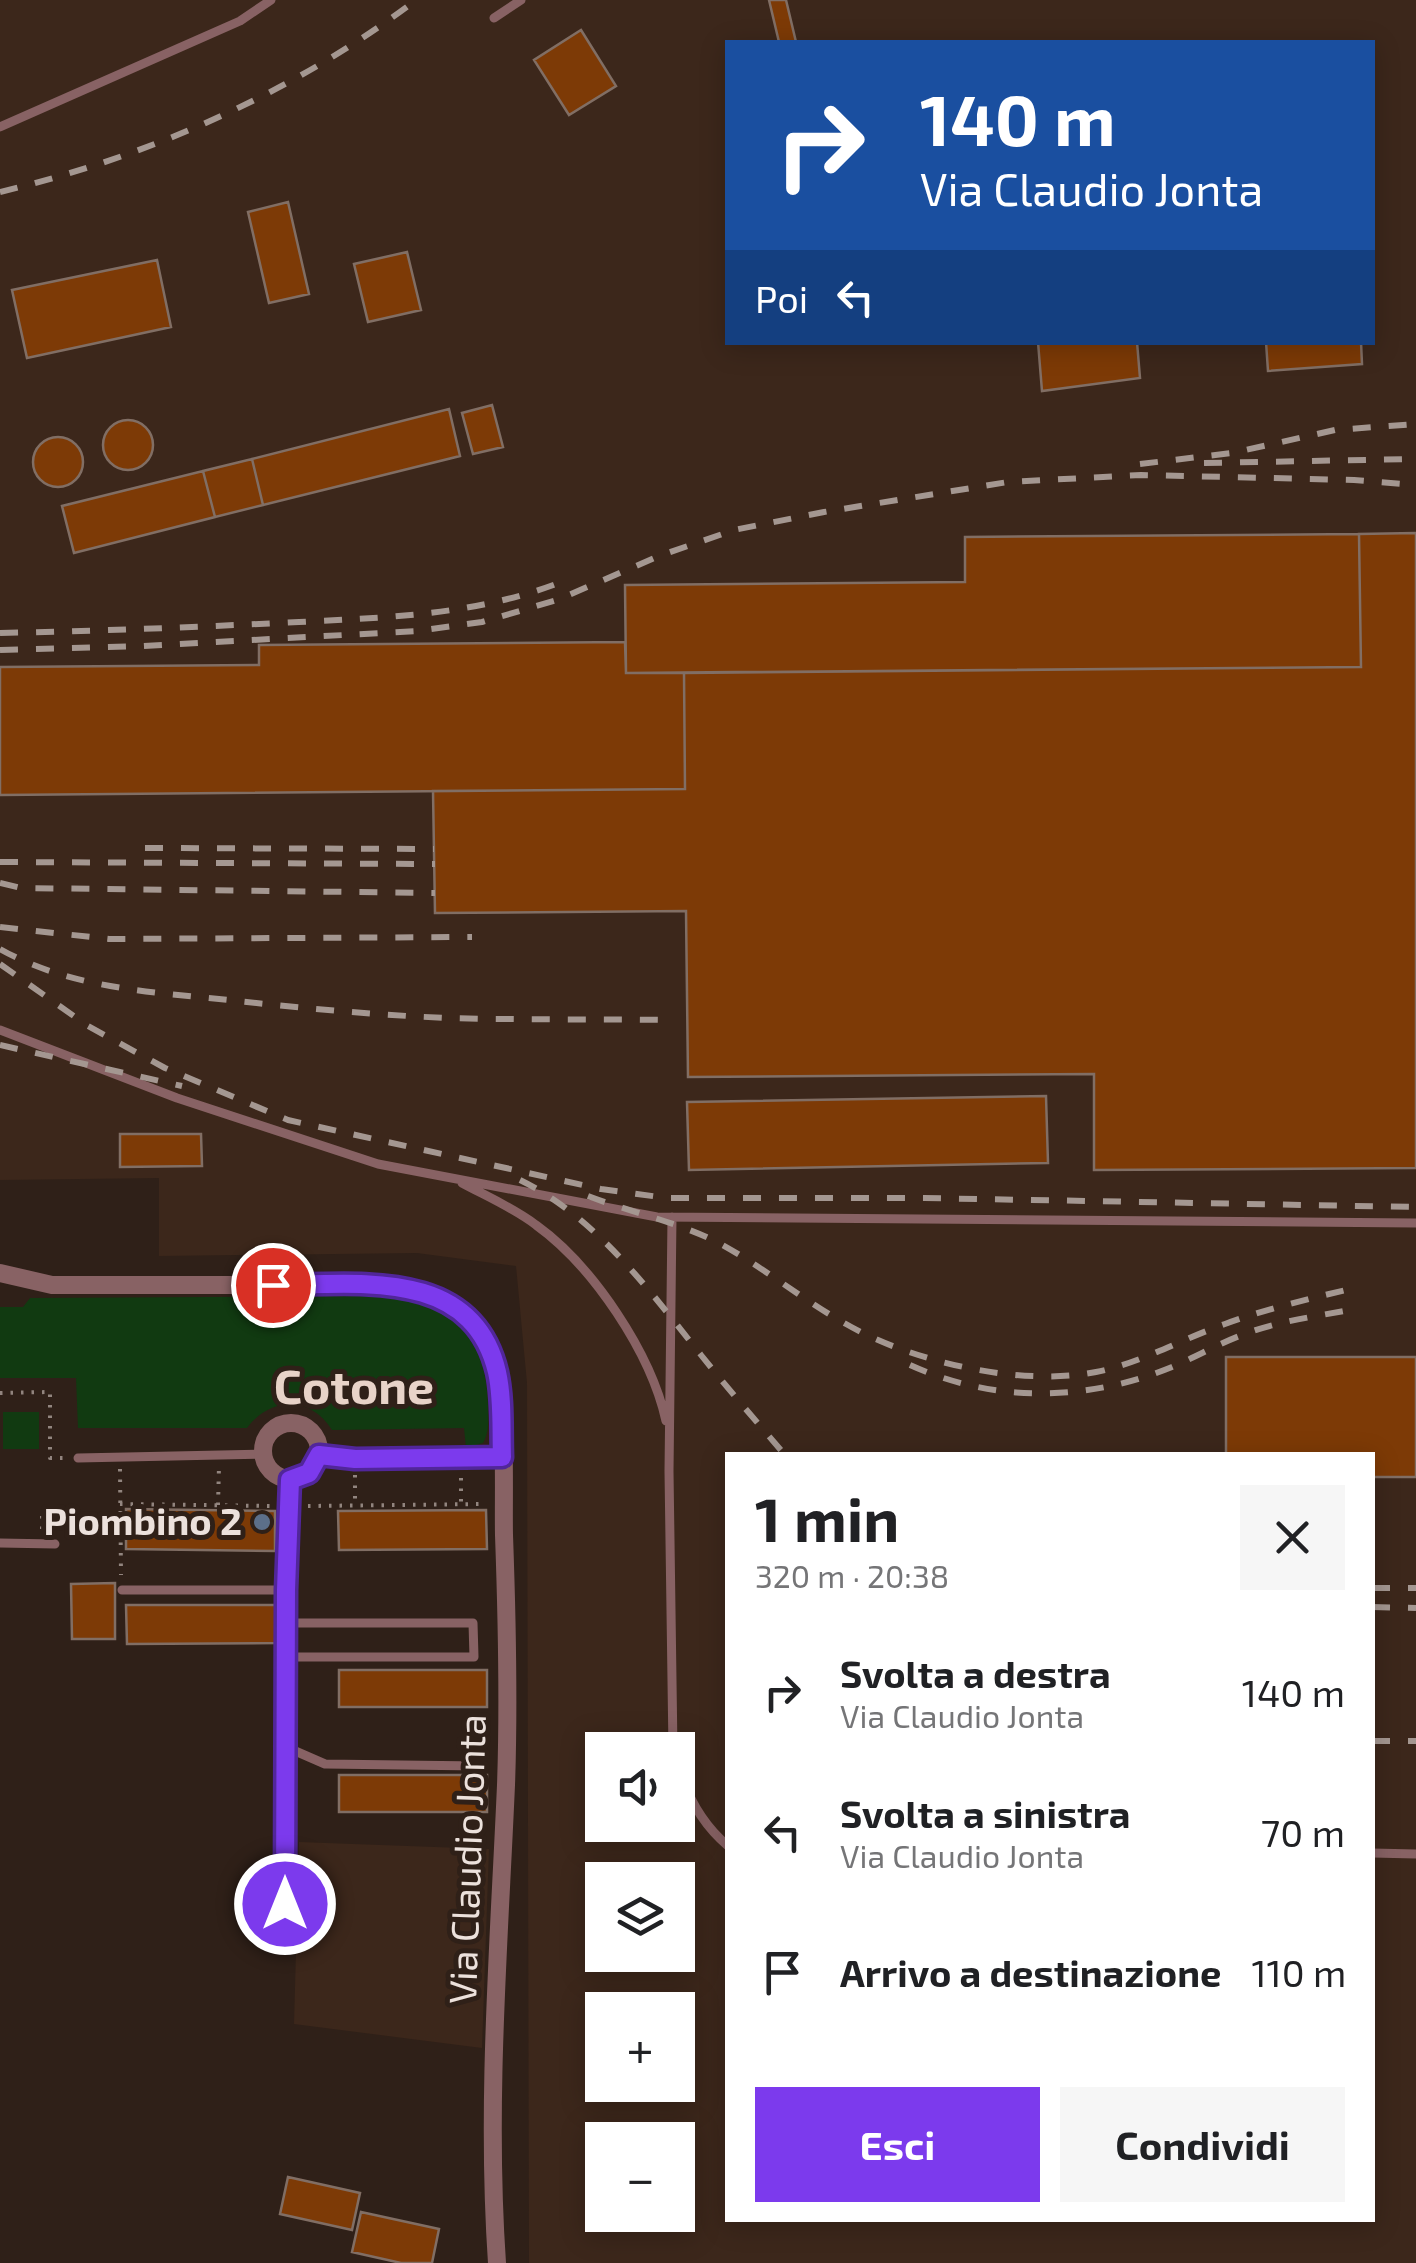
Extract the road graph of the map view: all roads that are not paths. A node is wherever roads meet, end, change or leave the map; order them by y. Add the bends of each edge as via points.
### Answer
1 (271, 0) edge
2 (521, 0) edge
3 (494, 18) dead end
4 (0, 127) edge
5 (0, 1030) edge
6 (456, 1179) junction
7 (672, 1218) junction
8 (1416, 1222) edge
9 (0, 1273) edge
10 (28, 1282) junction
11 (0, 1284) edge
12 (670, 1439) junction
13 (263, 1454) junction
14 (319, 1455) junction
15 (502, 1457) junction
16 (78, 1458) road end
17 (290, 1480) junction
18 (0, 1543) edge
19 (55, 1544) dead end
20 (122, 1590) road end
21 (286, 1590) junction
22 (286, 1624) junction
23 (286, 1657) junction
24 (673, 1732) edge
25 (286, 1747) junction
26 (480, 1766) dead end
27 (695, 1806) edge
28 (725, 1843) edge
29 (1375, 1853) edge
30 (1416, 1854) edge
31 (285, 1904) dead end
32 (497, 2263) edge

1 - 4 lane via 240,21
2 - 3 lane
5 - 6 lane via 378,1164
6 - 7 lane
6 - 12 lane via 536,1225 581,1266 632,1338 662,1402
7 - 8 lane
7 - 12 lane
9 - 10 street, Via Claudio Jonta
10 - 11 street
10 - 15 street, Via Claudio Jonta via 390,1285 432,1294 468,1318 491,1354
12 - 24 lane
13 - 14 street via 268,1434 286,1423 307,1428
13 - 16 lane
13 - 17 street via 272,1472
14 - 15 street
14 - 17 street via 309,1473
15 - 32 street, Via Claudio Jonta via 506,1779 490,2115
17 - 21 street
18 - 19 lane
20 - 21 lane
21 - 22 street
22 - 23 street
22 - 23 lane via 473,1624 474,1656
23 - 25 street
25 - 26 lane via 325,1764
25 - 31 street
27 - 28 lane
29 - 30 lane

